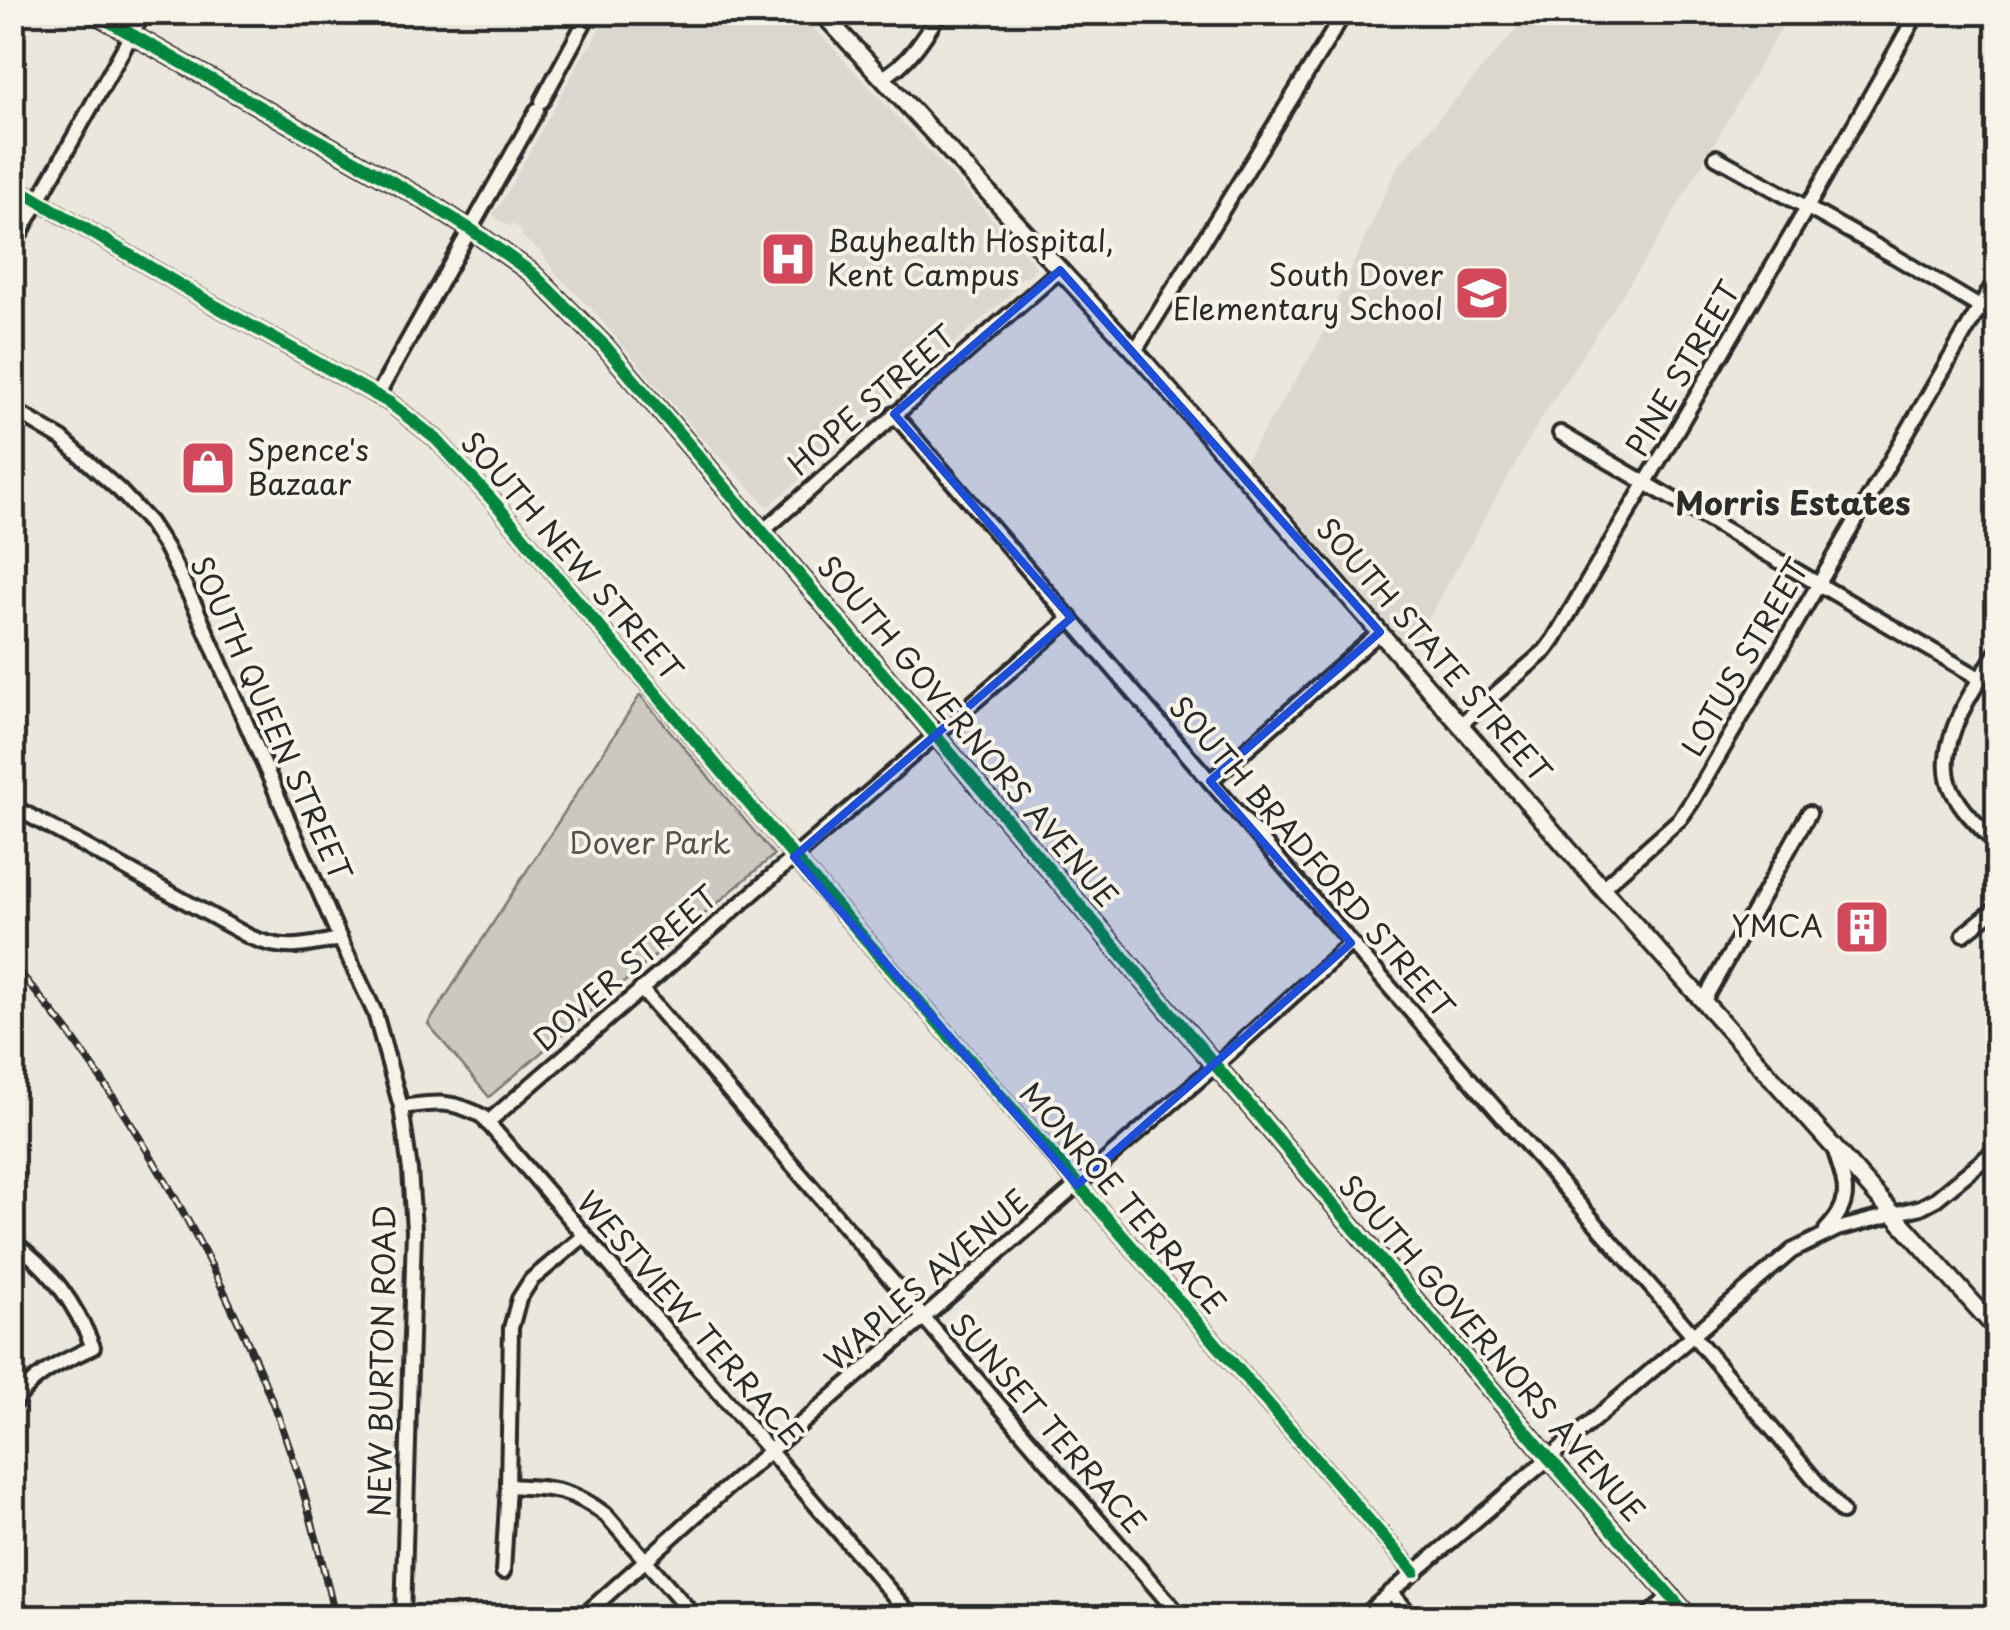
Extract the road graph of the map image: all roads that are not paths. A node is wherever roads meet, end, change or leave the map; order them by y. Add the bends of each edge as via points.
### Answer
1 (92, 12) edge
2 (144, 12) edge
3 (590, 12) edge
4 (821, 12) edge
5 (940, 12) edge
6 (1345, 12) edge
7 (1918, 12) edge
8 (132, 35) junction
9 (882, 78) junction
10 (1716, 157) dead end
11 (12, 185) edge
12 (40, 200) junction
13 (1807, 208) junction
14 (470, 229) junction
15 (12, 248) edge
16 (1060, 270) junction
17 (1998, 276) edge
18 (1980, 307) junction
19 (1998, 318) edge
20 (1135, 351) junction
21 (377, 396) junction
22 (12, 410) edge
23 (894, 414) junction
24 (1560, 434) dead end
25 (1646, 483) junction
26 (763, 530) junction
27 (1817, 584) junction
28 (1072, 618) junction
29 (1380, 632) junction
30 (1998, 650) edge
31 (1981, 679) junction
32 (1460, 724) junction
33 (936, 734) junction
34 (1210, 781) junction
35 (12, 806) edge
36 (1809, 813) dead end
37 (1998, 846) edge
38 (794, 857) junction
39 (1602, 888) junction
40 (1998, 906) edge
41 (1964, 934) dead end
42 (340, 939) junction
43 (1351, 942) junction
44 (640, 989) junction
45 (1704, 1002) junction
46 (1216, 1065) junction
47 (401, 1107) junction
48 (487, 1123) junction
49 (1833, 1146) junction
50 (1998, 1148) edge
51 (1076, 1185) junction
52 (1893, 1214) junction
53 (1822, 1235) junction
54 (584, 1236) junction
55 (12, 1240) edge
56 (922, 1319) junction
57 (1998, 1331) edge
58 (1692, 1334) junction
59 (12, 1406) edge
60 (769, 1452) junction
61 (1548, 1457) junction
62 (508, 1486) junction
63 (1842, 1512) dead end
64 (647, 1560) junction
65 (503, 1572) dead end
66 (1414, 1572) junction
67 (1391, 1592) junction
68 (1671, 1595) junction
69 (403, 1618) edge
70 (581, 1618) edge
71 (696, 1618) edge
72 (913, 1618) edge
73 (1182, 1618) edge
74 (1360, 1618) edge
75 (1413, 1618) edge
76 (1645, 1618) edge
77 (1690, 1618) edge

1 - 8 main road, SOUTH GOVERNORS AVENUE
2 - 8 street
3 - 14 street
4 - 9 main road, SOUTH STATE STREET
5 - 9 street via 898,69
6 - 20 street
7 - 13 street, PINE STREET
8 - 12 street
8 - 14 main road, SOUTH GOVERNORS AVENUE
9 - 16 main road, SOUTH STATE STREET
10 - 13 street
11 - 12 street, SOUTH NEW STREET
12 - 15 street
12 - 21 street, SOUTH NEW STREET
13 - 18 street
13 - 25 street, PINE STREET
14 - 21 street
14 - 26 main road, SOUTH GOVERNORS AVENUE via 566,305
16 - 20 main road, SOUTH STATE STREET
16 - 23 street, HOPE STREET
17 - 18 street, LOTUS STREET
18 - 19 street
18 - 27 street, LOTUS STREET
20 - 29 main road, SOUTH STATE STREET
21 - 38 street, SOUTH NEW STREET via 436,439 495,503
22 - 42 street, SOUTH QUEEN STREET via 86,458 166,548
23 - 26 street, HOPE STREET
23 - 28 street, SOUTH BRADFORD STREET
24 - 25 street
25 - 27 street
25 - 32 street, PINE STREET via 1549,646
26 - 33 main road, SOUTH GOVERNORS AVENUE
27 - 31 street
27 - 39 street, LOTUS STREET via 1684,812
28 - 33 street, DOVER STREET
28 - 34 street, SOUTH BRADFORD STREET
29 - 32 main road, SOUTH STATE STREET
29 - 34 street
30 - 31 street
31 - 37 street via 1948,744 1947,776 1962,807
32 - 39 main road, SOUTH STATE STREET
33 - 38 street, DOVER STREET
33 - 46 main road, SOUTH GOVERNORS AVENUE
34 - 43 street, SOUTH BRADFORD STREET
35 - 42 street via 267,944 289,948
36 - 45 street
38 - 44 street, DOVER STREET
38 - 51 street, MONROE TERRACE
39 - 45 main road, SOUTH STATE STREET
40 - 41 street
42 - 47 street, SOUTH QUEEN STREET via 375,1014
43 - 46 street, WAPLES AVENUE
43 - 58 street, SOUTH BRADFORD STREET
44 - 48 street, DOVER STREET
44 - 56 street, SUNSET TERRACE
45 - 49 main road, SOUTH STATE STREET
46 - 51 street, WAPLES AVENUE
46 - 61 main road, SOUTH GOVERNORS AVENUE
47 - 48 street, WESTVIEW TERRACE via 460,1105
47 - 69 street, NEW BURTON ROAD via 414,1230
48 - 54 street, WESTVIEW TERRACE
49 - 52 main road, SOUTH STATE STREET
49 - 53 street via 1846,1199
50 - 52 street via 1936,1199
51 - 56 street, WAPLES AVENUE
51 - 66 street, MONROE TERRACE
52 - 53 street
52 - 57 main road, SOUTH STATE STREET
53 - 58 street via 1792,1251
54 - 60 street, WESTVIEW TERRACE
54 - 62 street via 531,1280 511,1328
55 - 59 street via 66,1294 93,1347 42,1374
56 - 60 street, WAPLES AVENUE
56 - 73 street, SUNSET TERRACE
58 - 61 street
58 - 63 street, SOUTH BRADFORD STREET
60 - 64 street, WAPLES AVENUE
60 - 72 street, WESTVIEW TERRACE
61 - 66 street
61 - 68 main road, SOUTH GOVERNORS AVENUE
62 - 64 street via 555,1488 590,1503
62 - 65 street
64 - 70 street, WAPLES AVENUE
64 - 71 street
66 - 67 street
67 - 74 street
67 - 75 street
68 - 76 street
68 - 77 main road, SOUTH GOVERNORS AVENUE

